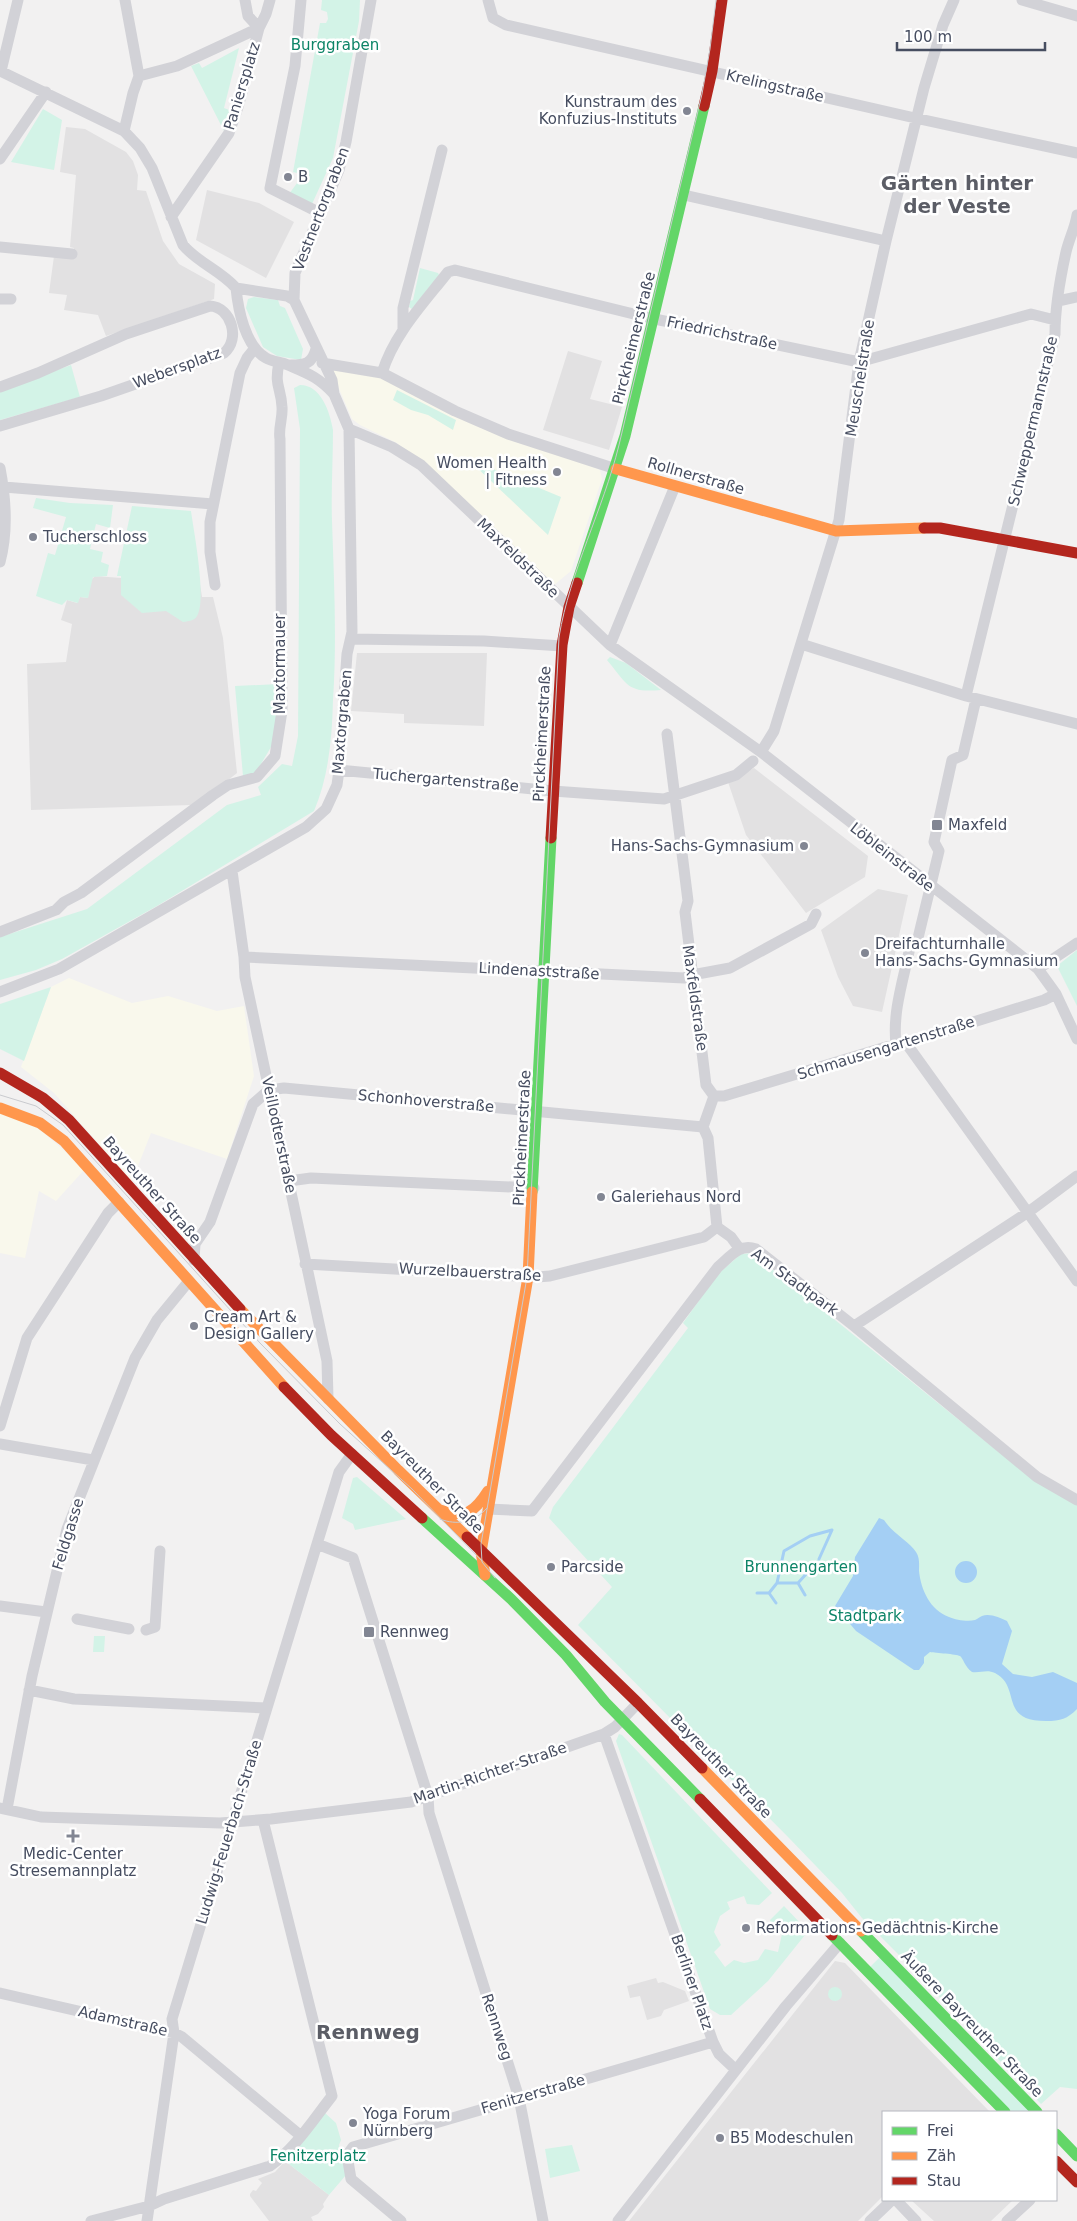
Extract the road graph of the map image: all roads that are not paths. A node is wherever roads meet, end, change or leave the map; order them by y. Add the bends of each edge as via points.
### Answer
1 (18, 0) edge
2 (125, 0) edge
3 (245, 0) edge
4 (270, 0) edge
5 (301, 0) edge
6 (371, 0) edge
7 (488, 0) edge
8 (722, 0) edge
9 (954, 0) edge
10 (1022, 0) edge
11 (1077, 16) edge
12 (259, 28) junction
13 (1, 71) edge
14 (712, 71) junction
15 (139, 76) junction
16 (46, 92) junction
17 (915, 118) junction
18 (124, 131) junction
19 (442, 150) dead end
20 (1077, 153) edge
21 (0, 159) edge
22 (684, 195) junction
23 (320, 213) junction
24 (1077, 214) edge
25 (170, 217) junction
26 (886, 241) junction
27 (0, 247) edge
28 (72, 254) dead end
29 (236, 288) junction
30 (1077, 297) edge
31 (294, 300) junction
32 (1058, 302) junction
33 (654, 318) junction
34 (1055, 320) junction
35 (400, 334) junction
36 (255, 348) junction
37 (316, 349) junction
38 (859, 362) junction
39 (322, 363) junction
40 (283, 364) junction
41 (382, 374) junction
42 (0, 387) edge
43 (334, 394) junction
44 (0, 426) edge
45 (349, 430) junction
46 (0, 468) edge
47 (616, 469) junction
48 (675, 486) junction
49 (4, 487) junction
50 (213, 504) junction
51 (836, 531) junction
52 (1003, 539) junction
53 (1077, 553) edge
54 (0, 562) edge
55 (214, 585) dead end
56 (569, 607) junction
57 (351, 639) junction
58 (801, 644) junction
59 (562, 646) junction
60 (610, 646) junction
61 (682, 697) joint
62 (971, 698) junction
63 (1077, 724) edge
64 (667, 734) dead end
65 (757, 757) junction
66 (339, 770) junction
67 (553, 791) junction
68 (675, 796) junction
69 (232, 871) junction
70 (931, 886) junction
71 (816, 914) dead end
72 (0, 932) edge
73 (1077, 943) edge
74 (244, 958) junction
75 (1038, 969) junction
76 (545, 972) junction
77 (692, 974) junction
78 (0, 992) edge
79 (1056, 994) junction
80 (1076, 1035) edge
81 (901, 1043) junction
82 (0, 1073) edge
83 (0, 1083) edge
84 (269, 1090) junction
85 (714, 1096) junction
86 (43, 1098) junction
87 (0, 1108) edge
88 (538, 1112) junction
89 (703, 1127) junction
90 (1077, 1176) edge
91 (289, 1181) junction
92 (534, 1188) junction
93 (119, 1202) junction
94 (1027, 1213) junction
95 (717, 1226) junction
96 (739, 1248) junction
97 (194, 1260) junction
98 (305, 1264) junction
99 (528, 1277) junction
100 (189, 1281) junction
101 (1077, 1281) edge
102 (854, 1326) junction
103 (328, 1399) junction
104 (0, 1426) edge
105 (0, 1444) edge
106 (352, 1454) junction
107 (93, 1460) junction
108 (492, 1486) junction
109 (1077, 1500) edge
110 (488, 1509) junction
111 (439, 1510) junction
112 (317, 1544) junction
113 (160, 1551) dead end
114 (482, 1552) junction
115 (462, 1555) junction
116 (485, 1575) junction
117 (0, 1606) edge
118 (46, 1612) junction
119 (77, 1619) dead end
120 (129, 1629) dead end
121 (146, 1630) dead end
122 (29, 1690) junction
123 (638, 1703) junction
124 (266, 1708) junction
125 (622, 1720) junction
126 (604, 1734) junction
127 (428, 1796) junction
128 (4, 1809) edge
129 (267, 1820) junction
130 (231, 1823) junction
131 (844, 1914) joint
132 (854, 1924) junction
133 (840, 1943) junction
134 (0, 1993) edge
135 (174, 2033) junction
136 (713, 2042) junction
137 (736, 2070) junction
138 (519, 2098) junction
139 (1004, 2111) edge
140 (1036, 2111) edge
141 (1057, 2135) edge
142 (301, 2136) junction
143 (1077, 2156) edge
144 (1058, 2168) edge
145 (1077, 2182) edge
146 (891, 2201) edge
147 (897, 2201) edge
148 (1029, 2201) edge
149 (149, 2206) junction
150 (90, 2221) edge
151 (147, 2221) edge
152 (401, 2221) edge
153 (544, 2221) edge
154 (618, 2221) edge
155 (870, 2221) edge
156 (916, 2221) edge
157 (1007, 2221) edge

1 - 13 street
2 - 15 street
3 - 12 street via 248,16
4 - 12 street
5 - 23 street via 295,66 270,188
6 - 23 street, Vestnertorgraben via 346,142 339,170
7 - 14 street, Krelingstraße via 494,18 506,25
8 - 14 main road, Pirckheimerstraße
9 - 17 street, Meuschelstraße via 943,24
10 - 11 street
12 - 15 street, Paniersplatz via 177,66
12 - 25 street, Paniersplatz via 228,133
13 - 16 street
14 - 17 street, Krelingstraße
14 - 22 main road, Pirckheimerstraße
15 - 18 street
16 - 18 street
16 - 21 street
17 - 20 street, Krelingstraße
17 - 26 street, Meuschelstraße
18 - 25 street via 152,168
19 - 35 street
22 - 26 street
22 - 33 main road, Pirckheimerstraße
23 - 31 street, Vestnertorgraben via 295,273
24 - 32 street, Schweppermannstraße via 1066,250
25 - 29 street via 182,245 190,254 221,273
26 - 38 street, Meuschelstraße
27 - 28 street
29 - 31 street
29 - 36 street via 241,315
30 - 32 street
31 - 37 street, Maxtorgraben
32 - 34 street, Schweppermannstraße
33 - 35 street, Friedrichstraße via 455,270 448,272
33 - 38 street, Friedrichstraße
33 - 47 main road, Pirckheimerstraße
34 - 38 street, Friedrichstraße via 1031,314
34 - 52 street, Schweppermannstraße via 1055,334
35 - 41 street, Friedrichstraße
36 - 40 street via 264,357
36 - 50 street via 240,373
37 - 39 street, Maxtorgraben
37 - 40 street via 304,365
38 - 51 street, Meuschelstraße
39 - 41 street, Rollnerstraße
39 - 43 street, Maxtorgraben via 332,380
40 - 43 street via 321,380
40 - 72 street, Maxtormauer via 276,382 282,408 278,429 282,712 275,756 257,777 228,785 56,910
41 - 47 street, Rollnerstraße via 488,426
42 - 44 street, Webersplatz via 126,334 210,306 226,312 234,336 224,353 101,396
43 - 45 street, Maxtorgraben
45 - 56 street, Maxfeldstraße via 392,447 429,471
45 - 57 street, Maxtorgraben
46 - 49 street
47 - 48 main road, Rollnerstraße
47 - 56 main road, Pirckheimerstraße
48 - 51 main road, Rollnerstraße
48 - 60 street
49 - 50 street
49 - 54 street via 5,538
50 - 55 street via 210,539
51 - 52 main road, Rollnerstraße via 940,528
51 - 58 street, Meuschelstraße
52 - 53 main road, Rollnerstraße
52 - 62 street, Schweppermannstraße
56 - 59 main road, Pirckheimerstraße
56 - 60 street, Maxfeldstraße
57 - 59 street
57 - 66 street, Maxtorgraben via 347,654
58 - 62 street
58 - 65 street, Meuschelstraße via 774,730
59 - 67 main road, Pirckheimerstraße
60 - 61 street, Maxfeldstraße
61 - 65 street, Löbleinstraße
62 - 63 street
62 - 70 street, Schweppermannstraße via 962,755 952,760 934,842 939,851
64 - 68 street, Maxfeldstraße
65 - 68 street, Tuchergartenstraße via 736,775
65 - 70 street, Löbleinstraße
66 - 67 street, Tuchergartenstraße
66 - 69 street, Maxtorgraben via 333,798 314,822
67 - 68 street, Tuchergartenstraße via 664,799
67 - 76 main road, Pirckheimerstraße
68 - 77 street, Maxfeldstraße via 688,901 685,912
69 - 74 street, Veillodterstraße
69 - 78 street, Maxtorgraben via 59,969
70 - 75 street, Löbleinstraße
70 - 81 street via 918,938 911,942 894,1028
71 - 77 street, Lindenaststraße via 811,924 730,968
73 - 75 street
74 - 76 street, Lindenaststraße
74 - 84 street, Veillodterstraße via 245,977
75 - 79 street, Löbleinstraße
76 - 77 street, Lindenaststraße via 684,978
76 - 88 main road, Pirckheimerstraße
77 - 85 street, Maxfeldstraße via 706,1085
79 - 80 street, Löbleinstraße
79 - 81 street, Schmausengartenstraße
81 - 85 street, Schmausengartenstraße via 724,1096
81 - 94 street
82 - 86 main road, Bayreuther Straße
83 - 86 main road
84 - 88 street, Schonhoverstraße via 284,1088
84 - 91 street, Veillodterstraße
84 - 97 street via 252,1104 210,1222 196,1240
85 - 89 street
86 - 97 main road, Bayreuther Straße via 76,1128
87 - 93 main road, Bayreuther Straße via 40,1123 61,1138
88 - 89 street, Schonhoverstraße
88 - 92 main road, Pirckheimerstraße
89 - 95 street via 708,1138
90 - 94 street
91 - 92 street via 311,1178
91 - 98 street, Veillodterstraße
92 - 99 main road, Pirckheimerstraße
93 - 100 main road, Bayreuther Straße
93 - 104 street via 108,1213 27,1338
94 - 101 street
94 - 102 street
95 - 96 street
95 - 99 street, Wurzelbauerstraße via 704,1237 550,1276
96 - 102 street, Am Stadtpark via 756,1249
96 - 110 street, Am Stadtpark via 718,1267 532,1511
97 - 103 main road, Bayreuther Straße
98 - 99 street, Wurzelbauerstraße
98 - 103 street, Veillodterstraße via 328,1364
99 - 108 main road, Pirckheimerstraße
100 - 106 main road, Bayreuther Straße via 289,1393
100 - 107 street, Feldgasse via 143,1341
102 - 109 street, Am Stadtpark via 1038,1477
103 - 111 main road, Bayreuther Straße
105 - 107 street
106 - 112 street, Ludwig-Feuerbach-Straße via 339,1472
106 - 115 main road, Bayreuther Straße
107 - 118 street, Feldgasse via 67,1529
108 - 110 main road, Pirckheimerstraße
108 - 111 main road, Pirckheimerstraße via 471,1512 458,1515
110 - 114 main road, Pirckheimerstraße
111 - 114 main road, Bayreuther Straße
112 - 124 street, Ludwig-Feuerbach-Straße
112 - 127 street, Rennweg via 353,1558
113 - 121 street via 155,1627
114 - 115 main road via 473,1556
114 - 116 main road, Pirckheimerstraße
114 - 123 main road, Bayreuther Straße
115 - 116 main road, Bayreuther Straße
116 - 125 main road, Bayreuther Straße via 561,1650
117 - 118 street
118 - 122 street, Feldgasse
119 - 120 street
122 - 124 street via 74,1699
122 - 128 street, Feldgasse
123 - 125 street, Martin-Richter-Straße
123 - 131 main road, Bayreuther Straße
124 - 130 street, Ludwig-Feuerbach-Straße
125 - 126 street, Martin-Richter-Straße
125 - 133 main road, Bayreuther Straße
126 - 127 street, Martin-Richter-Straße
126 - 136 street, Berliner Platz
127 - 129 street, Martin-Richter-Straße via 411,1802
127 - 138 street, Rennweg via 429,1813
128 - 130 street, Martin-Richter-Straße via 41,1817
129 - 130 street, Martin-Richter-Straße
129 - 142 street via 332,2096
130 - 135 street, Ludwig-Feuerbach-Straße via 172,2019
131 - 132 main road, Äußere Bayreuther Straße
132 - 133 main road
132 - 140 main road, Äußere Bayreuther Straße
133 - 137 street
133 - 139 main road
134 - 135 street, Adamstraße
135 - 142 street, Adamstraße
135 - 149 street, Ludwig-Feuerbach-Straße
136 - 137 street, Berliner Platz via 719,2054
136 - 138 street, Fenitzerstraße
137 - 154 street
138 - 152 street, Fenitzerstraße via 352,2147 347,2155 351,2179
138 - 153 street, Rennweg
141 - 143 main road
142 - 149 street via 270,2166
144 - 145 main road
146 - 155 street
147 - 156 street
148 - 157 street
149 - 150 street
149 - 151 street, Ludwig-Feuerbach-Straße

